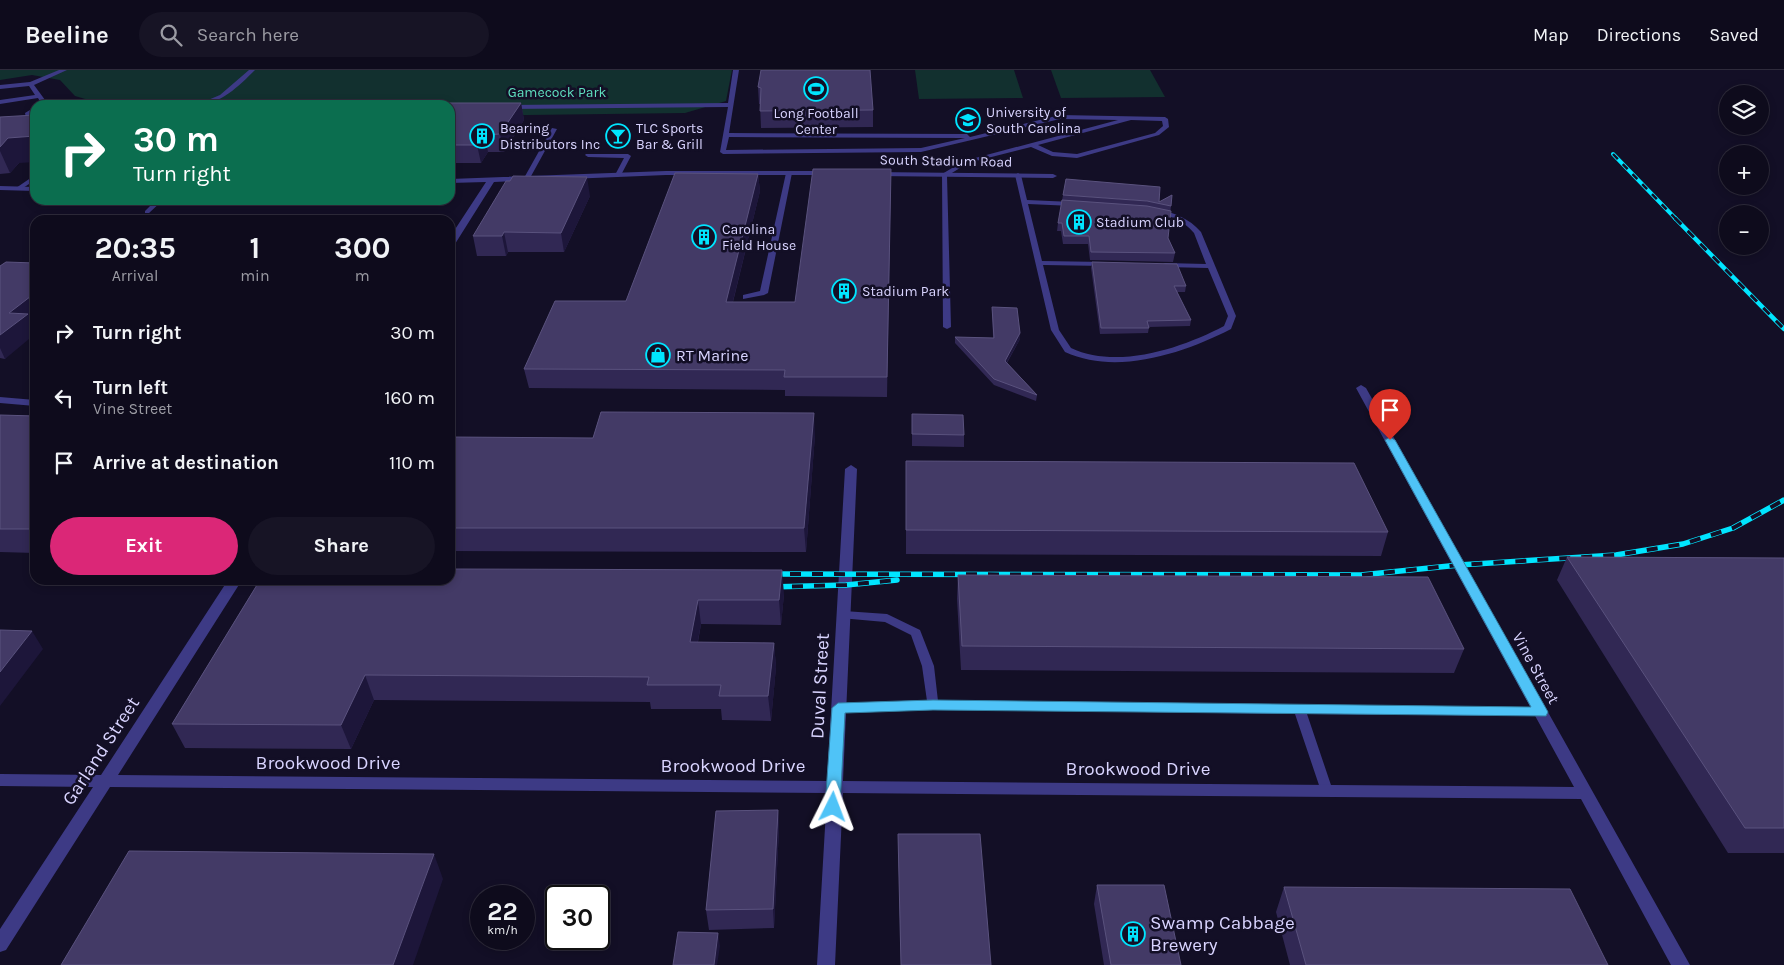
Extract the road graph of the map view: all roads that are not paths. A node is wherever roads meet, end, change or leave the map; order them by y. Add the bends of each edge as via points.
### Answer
1 (64, 70) edge
2 (252, 70) edge
3 (736, 70) edge
4 (31, 84) junction
5 (0, 87) edge
6 (40, 96) junction
7 (42, 100) edge
8 (214, 100) edge
9 (0, 102) edge
10 (731, 105) junction
11 (498, 107) edge
12 (19, 118) edge
13 (30, 118) edge
14 (1132, 118) junction
15 (554, 129) dead end
16 (726, 135) junction
17 (983, 136) junction
18 (1032, 146) junction
19 (588, 155) dead end
20 (789, 173) junction
21 (833, 174) edge
22 (870, 174) edge
23 (618, 175) junction
24 (944, 175) junction
25 (1018, 175) junction
26 (1053, 176) dead end
27 (527, 178) junction
28 (492, 179) junction
29 (30, 181) edge
30 (455, 181) edge
31 (0, 188) edge
32 (18, 189) junction
33 (30, 189) edge
34 (1024, 202) junction
35 (155, 205) edge
36 (1083, 205) edge
37 (1146, 210) edge
38 (147, 212) dead end
39 (455, 236) edge
40 (1039, 262) junction
41 (1116, 264) edge
42 (1154, 265) edge
43 (1211, 266) junction
44 (746, 297) dead end
45 (947, 327) dead end
46 (1361, 388) dead end
47 (0, 400) edge
48 (30, 403) edge
49 (851, 469) dead end
50 (232, 585) edge
51 (844, 615) junction
52 (933, 705) junction
53 (838, 708) junction
54 (1299, 709) junction
55 (1541, 712) junction
56 (0, 780) edge
57 (105, 781) junction
58 (834, 787) junction
59 (1327, 791) junction
60 (1586, 793) junction
61 (0, 944) edge
62 (826, 965) edge
63 (1681, 965) edge

1 - 4 lane
2 - 8 lane
3 - 10 lane
4 - 5 lane
4 - 6 lane
6 - 7 lane
6 - 9 lane
10 - 11 lane
10 - 16 lane
12 - 13 lane
14 - 17 lane via 1060,117
14 - 18 lane
14 - 18 lane via 1165,119 1166,127 1157,134 1077,156 1052,154
15 - 27 lane
16 - 17 lane
16 - 17 lane via 723,152 921,150
18 - 24 lane via 966,162
19 - 23 lane via 628,156
20 - 21 street
20 - 23 street
20 - 44 lane via 764,293
22 - 24 street, South Stadium Road
23 - 27 street
24 - 25 street, South Stadium Road
24 - 45 lane
25 - 26 street, South Stadium Road
25 - 34 lane
27 - 28 street
28 - 30 street
28 - 39 street
29 - 32 lane
31 - 32 street
32 - 33 street
34 - 36 lane
34 - 40 lane
35 - 38 lane
37 - 43 lane via 1165,213 1190,223
40 - 41 lane
40 - 43 lane via 1055,330 1061,342 1069,350 1110,359 1145,357 1179,349 1228,327 1232,316
42 - 43 lane
46 - 55 street, Vine Street
47 - 48 street
49 - 51 street, Duval Street
50 - 57 street, Garland Street
51 - 52 lane via 888,618 916,633 928,666
51 - 53 street, Duval Street
52 - 53 lane
52 - 54 lane
53 - 58 street, Duval Street
54 - 55 lane
54 - 59 lane
55 - 60 street, Vine Street
56 - 57 street, Brookwood Drive
57 - 58 street, Brookwood Drive
57 - 61 street, Garland Street
58 - 59 street, Brookwood Drive
58 - 62 street, Duval Street
59 - 60 street, Brookwood Drive
60 - 63 street, Vine Street

